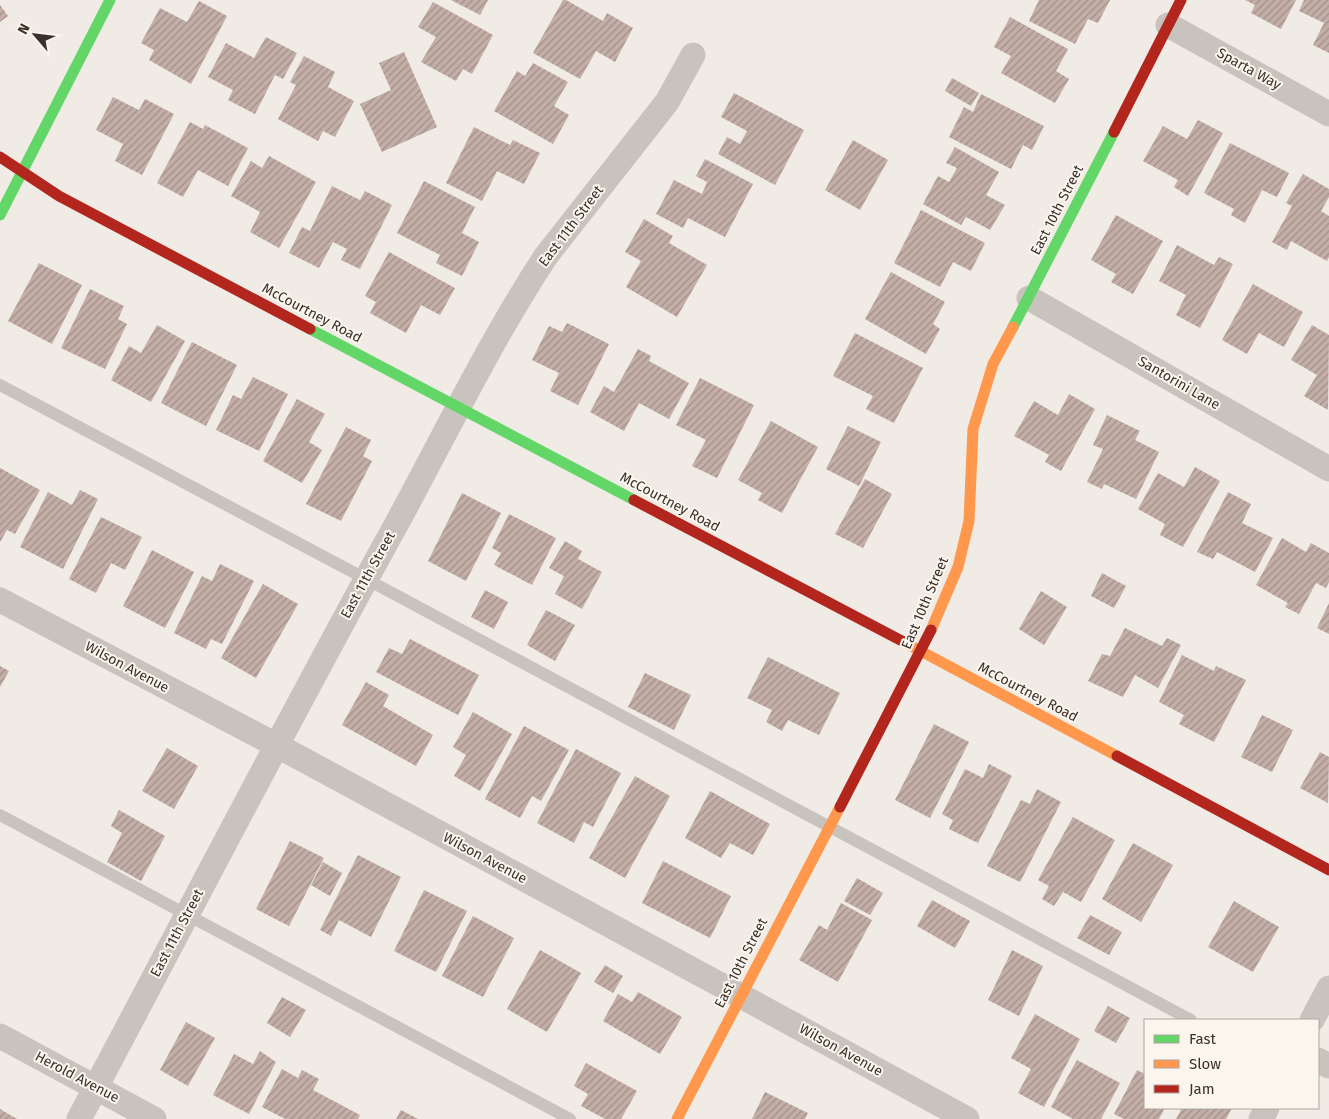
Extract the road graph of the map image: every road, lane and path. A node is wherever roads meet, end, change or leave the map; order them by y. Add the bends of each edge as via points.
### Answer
1 (110, 0) edge
2 (1181, 0) edge
3 (1168, 25) junction
4 (693, 55) dead end
5 (1329, 114) edge
6 (0, 157) edge
7 (22, 171) junction
8 (0, 215) edge
9 (1029, 298) junction
10 (0, 385) edge
11 (458, 408) junction
12 (1329, 469) edge
13 (366, 579) junction
14 (0, 600) edge
15 (922, 651) junction
16 (276, 745) junction
17 (0, 815) edge
18 (829, 826) junction
19 (1329, 870) edge
20 (187, 915) junction
21 (1329, 988) edge
22 (741, 996) junction
23 (1189, 1019) edge
24 (1313, 1019) edge
25 (0, 1036) edge
26 (96, 1088) junction
27 (79, 1119) edge
28 (154, 1119) edge
29 (570, 1119) edge
30 (677, 1119) edge
31 (967, 1119) edge

1 - 7 street
2 - 3 street, East 10th Street
3 - 5 street, Sparta Way
3 - 9 street, East 10th Street
4 - 11 street, East 11th Street via 667,102 546,256
6 - 7 street, McCourtney Road
7 - 8 street
7 - 11 street, McCourtney Road via 59,196
9 - 12 street, Santorini Lane
9 - 15 street, East 10th Street via 993,364 973,429 969,521 958,567
10 - 13 lane
11 - 13 street, East 11th Street
11 - 15 street, McCourtney Road
13 - 16 street, East 11th Street
13 - 18 lane
14 - 16 street, Wilson Avenue
15 - 18 street, East 10th Street
15 - 19 street, McCourtney Road
16 - 20 street, East 11th Street
16 - 22 street, Wilson Avenue
17 - 20 lane
18 - 22 street, East 10th Street
18 - 23 lane
20 - 26 street, East 11th Street
20 - 29 lane
21 - 24 street
22 - 30 street, East 10th Street
22 - 31 street, Wilson Avenue
25 - 26 street, Herold Avenue
26 - 27 street, East 11th Street
26 - 28 street, Herold Avenue

